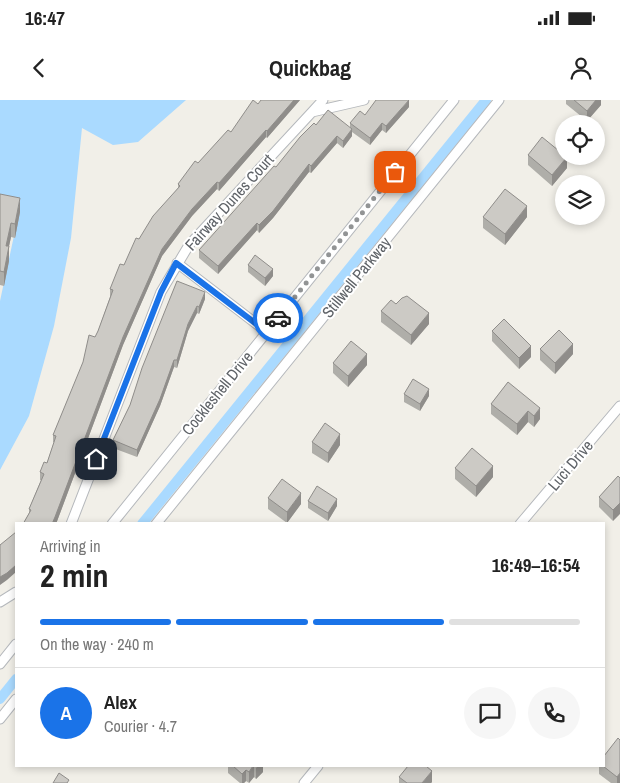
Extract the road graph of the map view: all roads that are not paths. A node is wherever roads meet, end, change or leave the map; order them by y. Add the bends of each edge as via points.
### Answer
1 (323, 100) edge
2 (364, 100) edge
3 (454, 100) edge
4 (499, 100) edge
5 (312, 112) junction
6 (176, 263) junction
7 (267, 332) junction
8 (620, 406) edge
9 (72, 522) edge
10 (114, 522) edge
11 (158, 522) edge
12 (522, 522) edge
13 (15, 593) edge
14 (0, 602) edge
15 (15, 645) edge
16 (0, 664) edge
17 (15, 700) edge
18 (0, 719) edge
19 (317, 767) edge
20 (304, 783) edge

1 - 5 street, Fairway Dunes Court
2 - 5 street
3 - 7 street, Cockleshell Drive
4 - 11 street, Stillwell Parkway
5 - 6 street, Fairway Dunes Court via 214,217
6 - 7 street
6 - 9 street, Fairway Dunes Court via 161,292
7 - 10 street, Cockleshell Drive
8 - 12 street, Luci Drive
13 - 14 street
15 - 16 street
17 - 18 street
19 - 20 street

